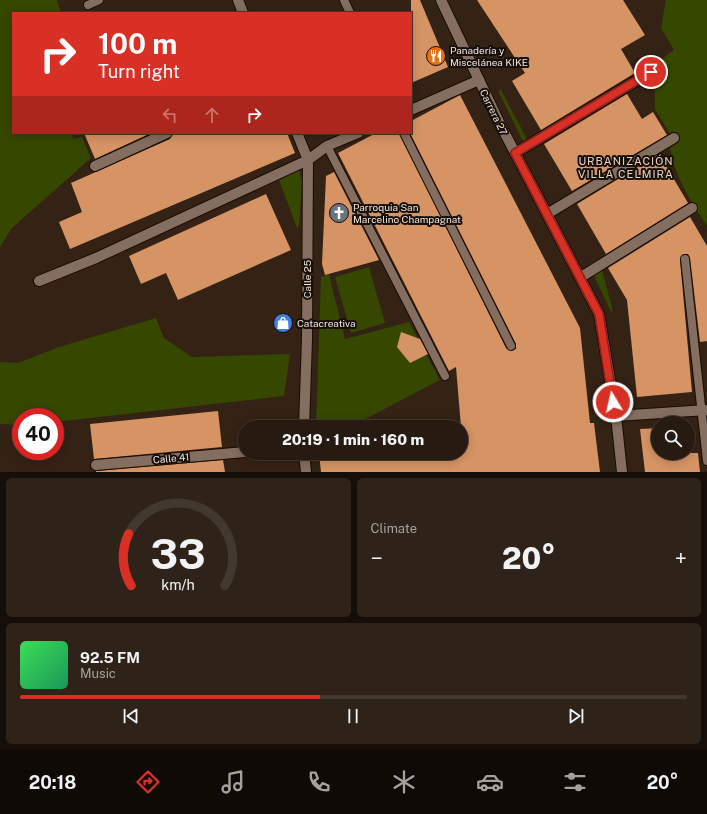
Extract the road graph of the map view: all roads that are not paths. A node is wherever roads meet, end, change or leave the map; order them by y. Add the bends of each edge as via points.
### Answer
1 (99, 0) edge
2 (238, 0) edge
3 (344, 0) edge
4 (441, 0) edge
5 (88, 5) dead end
6 (243, 12) edge
7 (350, 12) edge
8 (651, 72) dead end
9 (479, 80) junction
10 (412, 110) edge
11 (165, 134) edge
12 (296, 134) edge
13 (356, 134) edge
14 (405, 134) edge
15 (674, 138) dead end
16 (327, 146) junction
17 (515, 153) junction
18 (308, 160) junction
19 (95, 166) dead end
20 (692, 208) dead end
21 (547, 214) junction
22 (685, 259) dead end
23 (581, 276) junction
24 (39, 281) dead end
25 (511, 346) dead end
26 (445, 376) dead end
27 (704, 411) edge
28 (616, 416) junction
29 (304, 420) edge
30 (238, 453) edge
31 (305, 460) edge
32 (707, 461) edge
33 (96, 465) dead end
34 (306, 472) edge
35 (622, 472) edge

1 - 5 lane
2 - 6 street
3 - 7 lane
4 - 9 street, Carrera 27
8 - 17 street
9 - 10 street
9 - 17 street, Carrera 27
11 - 19 street
12 - 18 street, Calle 25
13 - 16 street
14 - 25 lane
15 - 21 street
16 - 18 street
16 - 26 lane
17 - 21 street, Carrera 27
18 - 24 street via 96,258
18 - 29 street, Calle 25
20 - 23 street
21 - 23 street, Carrera 27
22 - 27 lane
23 - 28 street, Carrera 27 via 599,314
27 - 28 street
27 - 32 lane
28 - 35 street, Carrera 27
30 - 33 street, Calle 41
31 - 34 street

